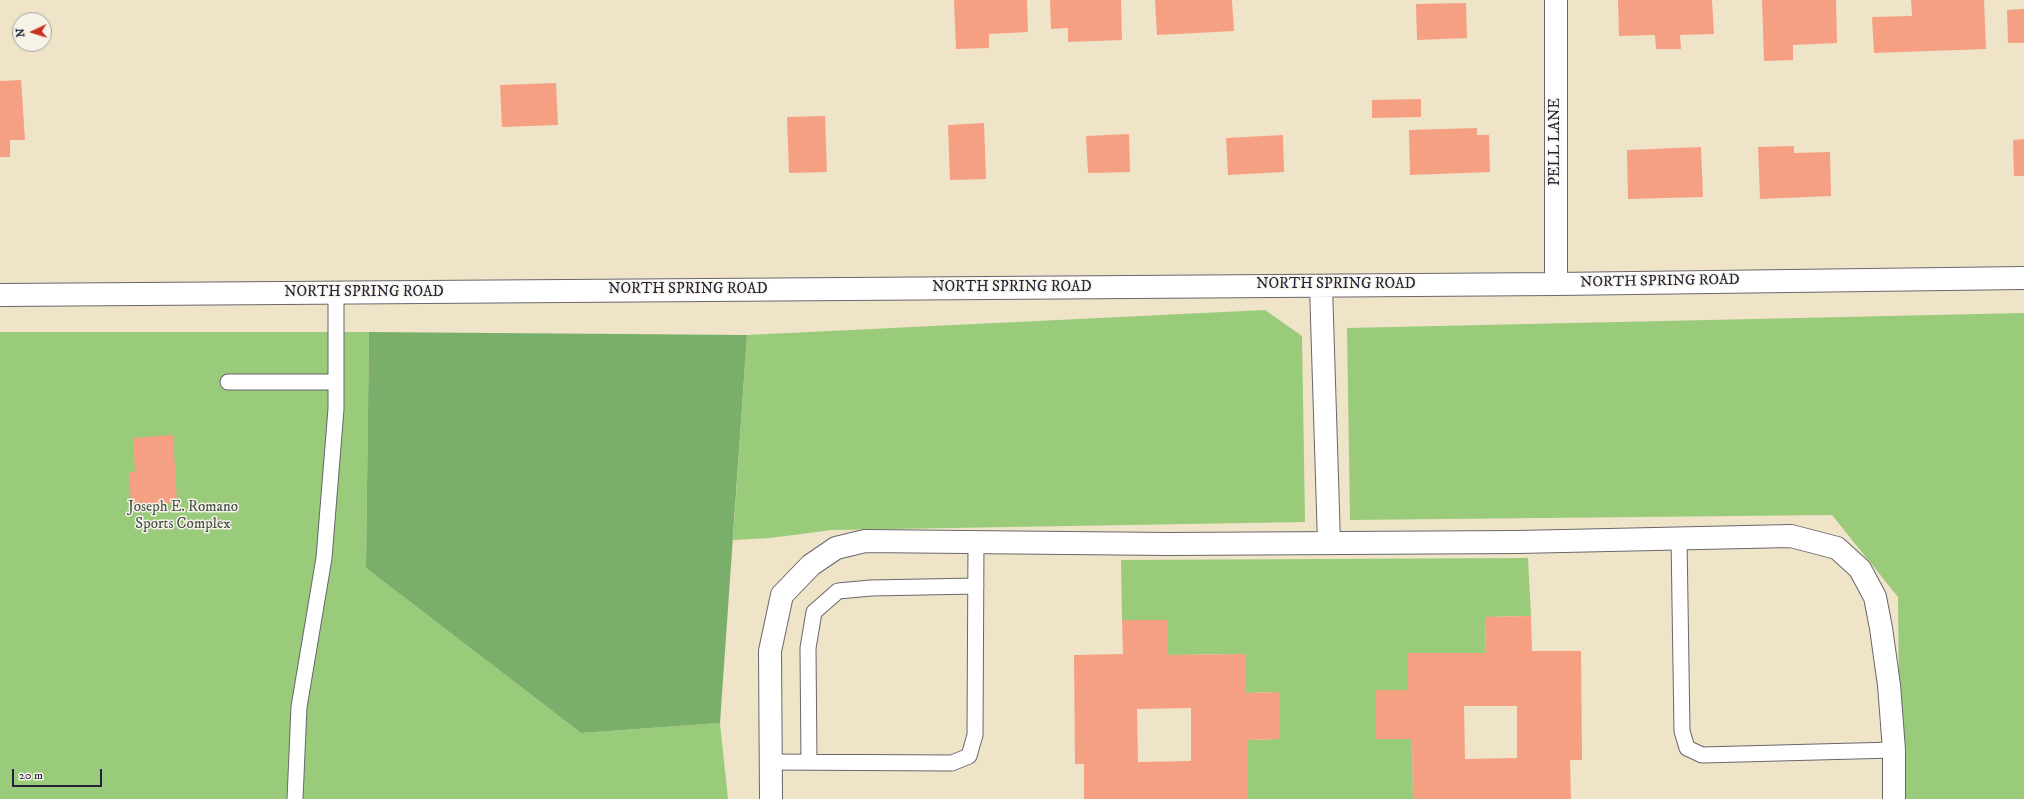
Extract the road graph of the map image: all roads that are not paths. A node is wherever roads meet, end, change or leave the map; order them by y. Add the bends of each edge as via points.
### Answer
1 (1556, 0) edge
2 (2024, 278) edge
3 (1556, 284) junction
4 (1320, 286) junction
5 (336, 293) junction
6 (0, 295) edge
7 (228, 382) dead end
8 (336, 382) junction
9 (1679, 538) junction
10 (976, 542) junction
11 (1329, 543) junction
12 (976, 586) junction
13 (1894, 750) junction
14 (771, 762) junction
15 (809, 762) junction
16 (295, 799) edge
17 (771, 799) edge
18 (1894, 799) edge

1 - 3 street, PELL LANE
2 - 3 street, NORTH SPRING ROAD
3 - 4 street, NORTH SPRING ROAD
4 - 5 street, NORTH SPRING ROAD
4 - 11 street
5 - 6 street, NORTH SPRING ROAD
5 - 8 lane
7 - 8 lane
8 - 16 lane via 324,558 298,707
9 - 11 street
9 - 13 street via 1791,536 1837,548 1860,569 1875,598 1881,628
9 - 13 lane via 1682,731 1686,748 1702,755
10 - 11 street
10 - 12 lane
10 - 14 street via 865,541 836,548 811,566 782,595 770,651
12 - 15 lane via 838,591 814,612 808,648
12 - 15 lane via 975,735 969,756 952,763
13 - 18 street
14 - 15 lane
14 - 17 street

